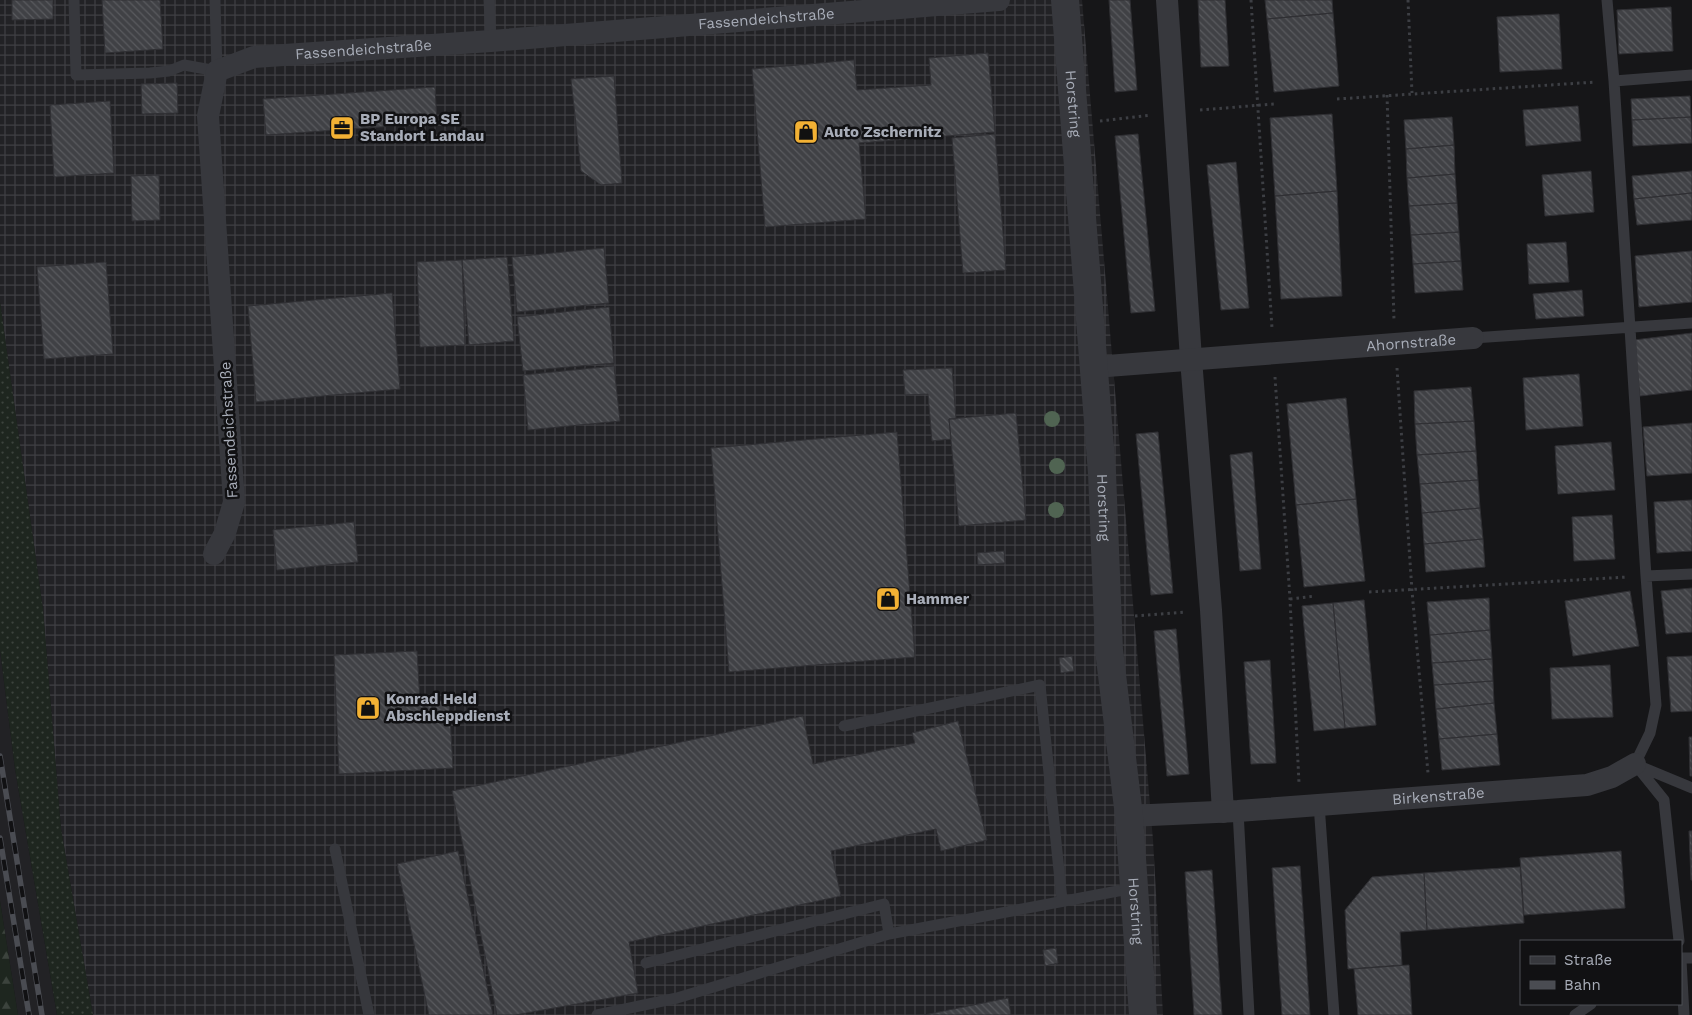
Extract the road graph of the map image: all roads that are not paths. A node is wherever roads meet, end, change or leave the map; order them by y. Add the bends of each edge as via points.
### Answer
1 (74, 0) edge
2 (216, 0) edge
3 (489, 0) edge
4 (999, 0) edge
5 (1065, 0) edge
6 (1167, 0) edge
7 (1607, 0) edge
8 (944, 2) edge
9 (491, 42) junction
10 (217, 71) junction
11 (1692, 75) edge
12 (1614, 81) junction
13 (1692, 323) edge
14 (1630, 327) junction
15 (1473, 338) joint
16 (1191, 359) junction
17 (1094, 367) junction
18 (214, 554) dead end
19 (1692, 574) edge
20 (1646, 576) junction
21 (844, 726) dead end
22 (1635, 764) junction
23 (1692, 788) edge
24 (1310, 805) junction
25 (1231, 812) junction
26 (1130, 816) junction
27 (335, 848) dead end
28 (1136, 888) junction
29 (1062, 900) junction
30 (889, 934) junction
31 (1679, 940) edge
32 (646, 963) dead end
33 (1682, 978) edge
34 (1589, 1005) edge
35 (369, 1015) edge
36 (597, 1015) edge
37 (1143, 1015) edge
38 (1249, 1015) edge
39 (1334, 1015) edge
40 (1574, 1015) edge
41 (1684, 1015) edge

1 - 10 lane via 76,75 150,73 184,65
2 - 10 lane
3 - 9 lane
4 - 8 street, Fassendeichstraße
5 - 17 street, Horstring
6 - 16 street
7 - 12 lane
8 - 9 street, Fassendeichstraße
9 - 10 street, Fassendeichstraße via 254,57
10 - 18 street, Fassendeichstraße via 208,116 234,502 225,533
11 - 12 lane
12 - 14 lane
13 - 14 lane, Ahornstraße
14 - 15 lane, Ahornstraße
14 - 20 lane
15 - 16 street, Ahornstraße
16 - 17 street, Ahornstraße
16 - 25 street
17 - 26 street, Horstring via 1102,473 1107,619
19 - 20 lane
20 - 22 lane via 1656,705 1650,733
21 - 29 lane via 1040,685
22 - 23 lane
22 - 24 street, Birkenstraße via 1612,777 1587,785
22 - 31 lane via 1664,800
24 - 25 street, Birkenstraße
24 - 39 lane
25 - 26 street, Birkenstraße
25 - 38 lane
26 - 28 street, Horstring
27 - 35 lane
28 - 29 lane
28 - 37 street, Horstring
29 - 30 lane
30 - 32 lane via 884,904
30 - 36 lane via 677,998
33 - 41 lane
34 - 40 lane

